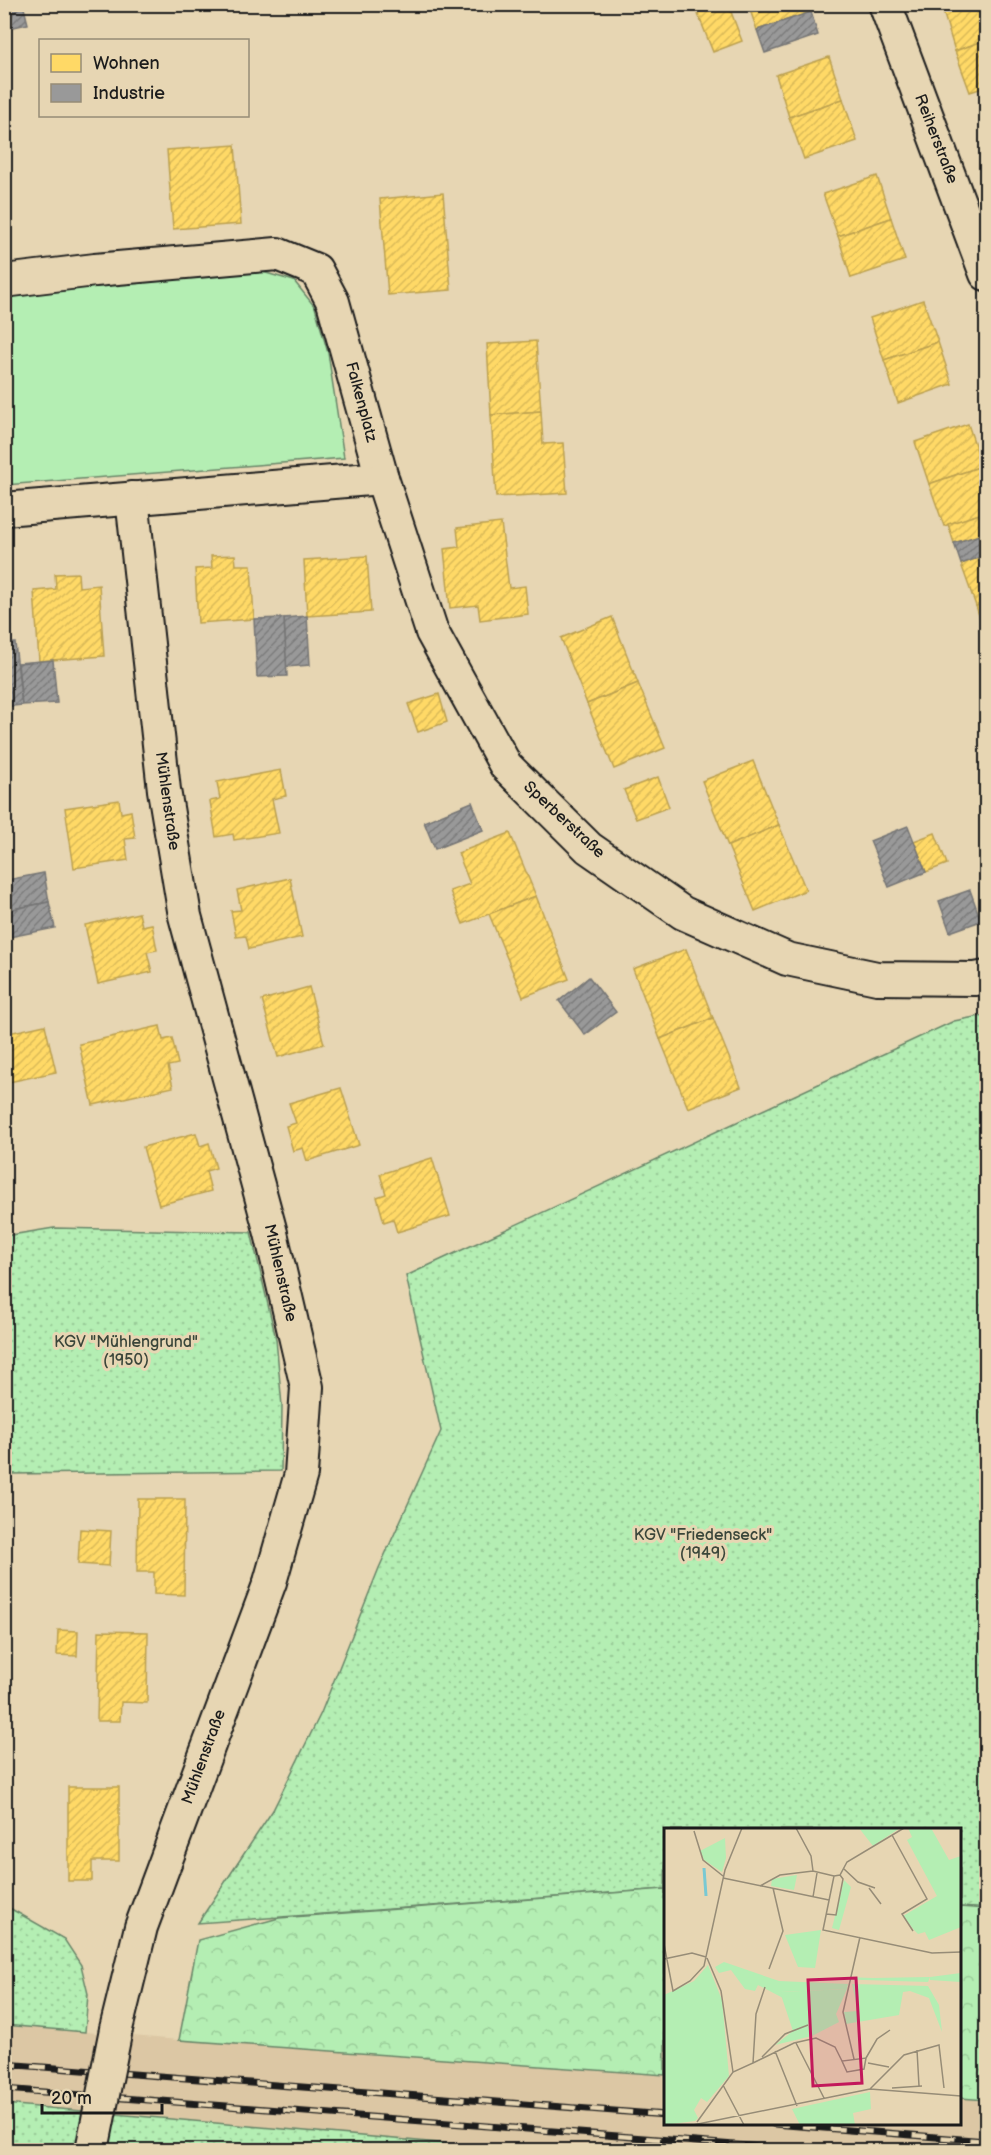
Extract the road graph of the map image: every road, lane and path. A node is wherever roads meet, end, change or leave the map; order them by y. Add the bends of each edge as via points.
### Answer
1 (885, 4) edge
2 (987, 274) edge
3 (4, 281) edge
4 (382, 478) junction
5 (132, 498) junction
6 (4, 509) edge
7 (987, 977) edge
8 (92, 2151) edge

1 - 2 street, Reiherstraße
3 - 4 street, Falkenplatz via 277,254 316,270 333,302
4 - 5 street
4 - 7 street, Sperberstraße via 432,632 506,766 589,848 683,913 787,959 877,978
5 - 6 street
5 - 8 street, Mühlenstraße, bridge via 164,790 185,916 271,1233 307,1387 301,1474 270,1582 141,1926

